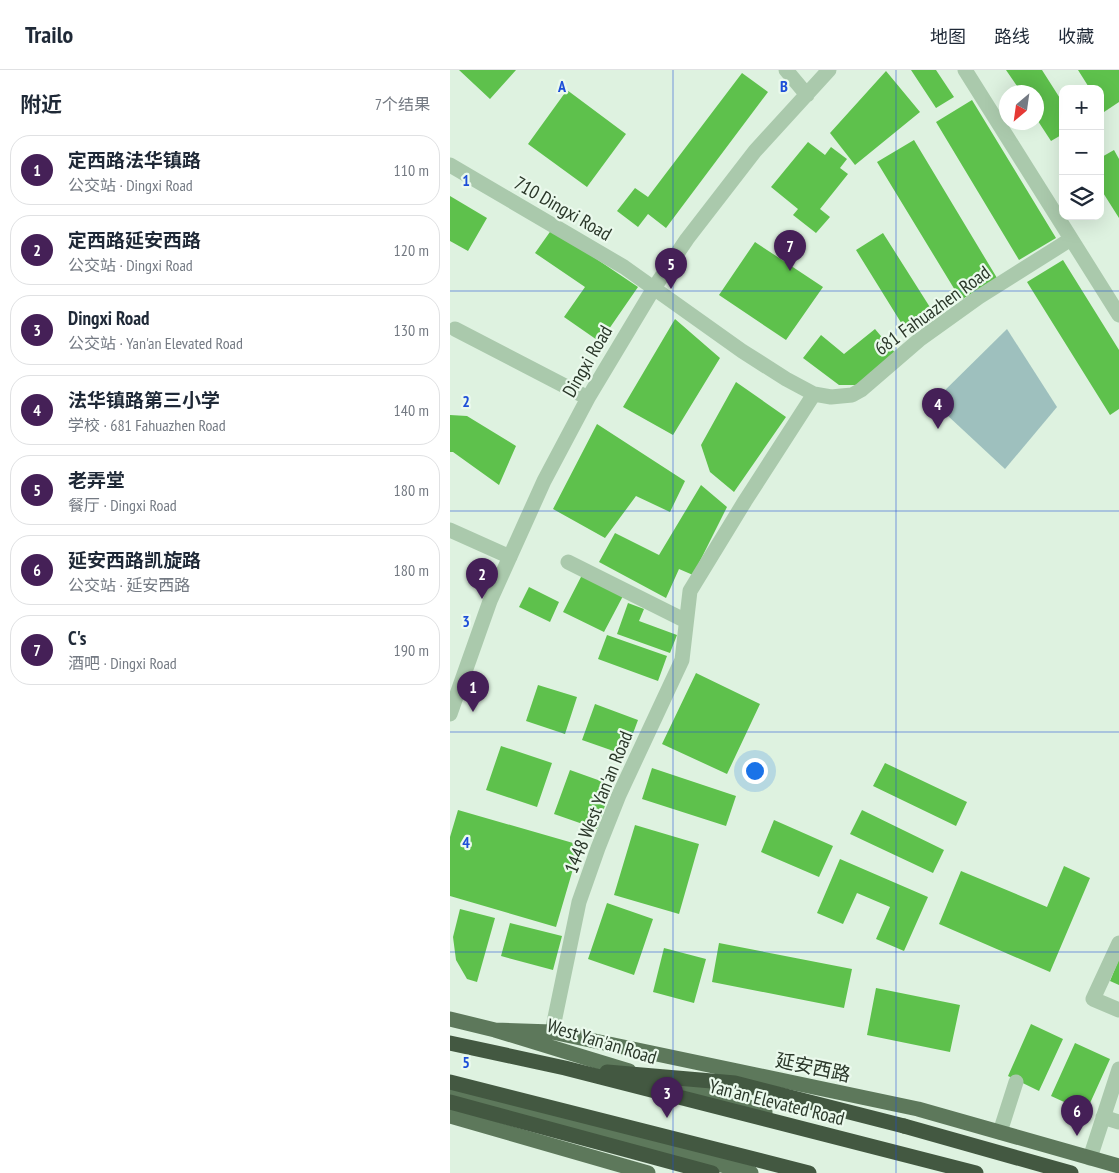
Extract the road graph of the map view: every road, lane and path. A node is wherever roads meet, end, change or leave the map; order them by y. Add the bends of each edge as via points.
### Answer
1 (786, 70) edge
2 (830, 70) edge
3 (964, 70) edge
4 (806, 95) junction
5 (450, 165) edge
6 (1071, 238) junction
7 (654, 288) junction
8 (1119, 315) edge
9 (455, 329) dead end
10 (814, 394) junction
11 (588, 398) junction
12 (450, 530) edge
13 (510, 557) junction
14 (568, 562) dead end
15 (686, 621) junction
16 (450, 714) edge
17 (1119, 943) edge
18 (1119, 1010) edge
19 (450, 1019) edge
20 (495, 1030) junction
21 (552, 1032) junction
22 (450, 1043) edge
23 (565, 1068) junction
24 (1119, 1069) edge
25 (450, 1082) edge
26 (1016, 1082) dead end
27 (450, 1090) edge
28 (450, 1102) edge
29 (450, 1116) edge
30 (1103, 1117) junction
31 (1119, 1122) edge
32 (1000, 1132) junction
33 (1090, 1158) junction
34 (1119, 1166) edge
35 (648, 1173) edge
36 (712, 1173) edge
37 (751, 1173) edge
38 (809, 1173) edge
39 (971, 1173) edge
40 (976, 1173) edge
41 (1071, 1173) edge

1 - 4 street
2 - 4 street, Dingxi Road
3 - 6 street
4 - 7 street, Dingxi Road via 755,151 687,239
5 - 7 street, 710 Dingxi Road
6 - 8 street
6 - 10 street, 681 Fahuazhen Road via 919,340 862,390 843,397
7 - 10 street, 710 Dingxi Road via 742,351
7 - 11 street, Dingxi Road
9 - 11 street
10 - 15 street, 1448 West Yan'an Road via 690,591
11 - 13 street, Dingxi Road via 544,481
12 - 13 street
13 - 16 street, Dingxi Road via 490,600
14 - 15 street
15 - 21 street, 1448 West Yan'an Road via 682,660 619,796 579,902
17 - 18 street via 1093,999
19 - 20 main road, West Yan'an Road
20 - 21 main road, 延安西路
20 - 39 main road, West Yan'an Road
21 - 32 main road, 延安西路 via 918,1109
22 - 23 highway, Yan'an Elevated Road, bridge
23 - 40 highway, Yan'an Elevated Road, bridge
23 - 41 highway, bridge via 735,1083
24 - 30 street
25 - 38 highway
26 - 32 street
27 - 37 main road
28 - 36 highway
29 - 35 main road
30 - 31 street
30 - 33 street
32 - 33 main road, 延安西路
33 - 34 main road, 延安西路

